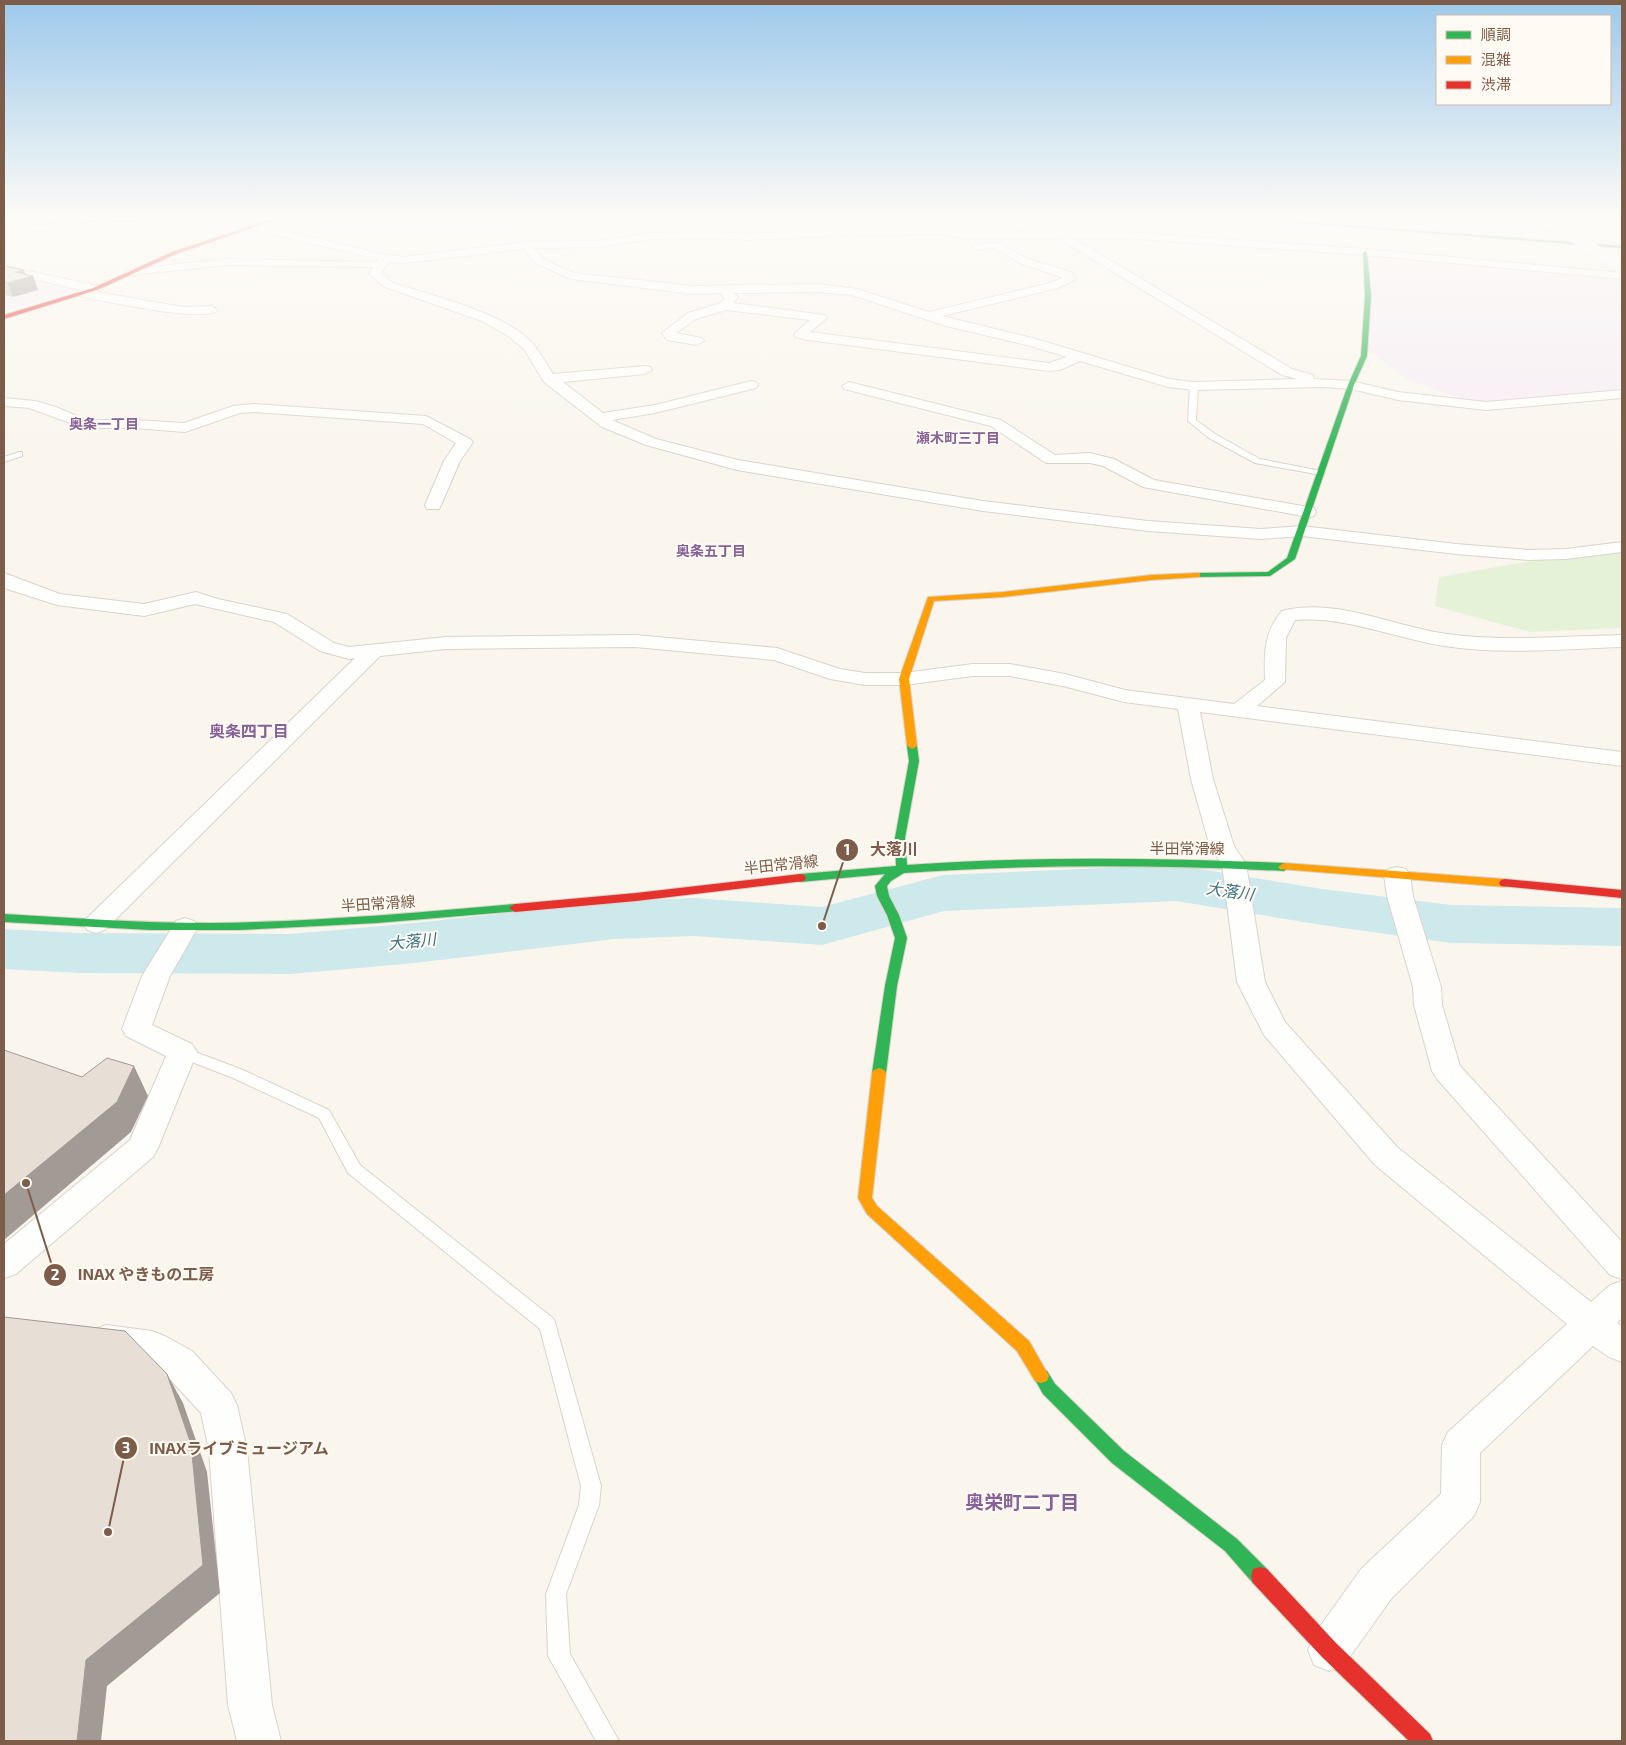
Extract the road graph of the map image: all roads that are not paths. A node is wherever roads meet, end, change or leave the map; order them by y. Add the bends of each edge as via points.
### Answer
1 (55, 301) edge
2 (129, 301) edge
3 (437, 301) edge
4 (729, 301) edge
5 (883, 301) edge
6 (990, 301) edge
7 (1170, 301) edge
8 (1368, 301) edge
9 (725, 306) junction
10 (212, 310) dead end
11 (930, 316) junction
12 (4, 317) edge
13 (698, 341) dead end
14 (1080, 356) junction
15 (644, 370) dead end
16 (549, 379) junction
17 (1323, 383) junction
18 (751, 385) dead end
19 (1351, 385) junction
20 (849, 386) dead end
21 (1194, 386) junction
22 (1622, 394) edge
23 (4, 402) edge
24 (600, 418) junction
25 (19, 454) dead end
26 (4, 460) edge
27 (1321, 473) junction
28 (433, 504) dead end
29 (1308, 512) junction
30 (1302, 531) junction
31 (1622, 547) edge
32 (7, 585) edge
33 (1622, 641) edge
34 (373, 652) junction
35 (904, 679) junction
36 (1188, 705) junction
37 (1239, 710) junction
38 (1622, 760) edge
39 (902, 869) junction
40 (1237, 885) junction
41 (1399, 885) junction
42 (1622, 894) edge
43 (4, 918) edge
44 (96, 924) junction
45 (179, 937) junction
46 (182, 1052) junction
47 (4, 1264) edge
48 (1622, 1265) edge
49 (1622, 1296) edge
50 (1592, 1323) junction
51 (73, 1337) edge
52 (1622, 1346) edge
53 (1329, 1650) junction
54 (259, 1741) edge
55 (608, 1741) edge
56 (1423, 1741) edge

1 - 12 street
2 - 10 street via 183,311
3 - 16 street via 486,318 513,333 529,347
4 - 9 street
5 - 11 street
6 - 11 street
7 - 17 street via 1287,372
8 - 19 street via 1364,356
9 - 13 street via 692,316 668,333 672,337
9 - 14 street via 821,318 800,334 808,336 1049,367
11 - 14 street
14 - 21 street via 1168,383
15 - 16 street
16 - 24 street
17 - 19 street
17 - 21 street
18 - 24 street via 655,409
19 - 22 street via 1398,396 1486,406
19 - 27 street
20 - 29 street via 996,424 1052,460 1090,458 1108,462 1149,484
21 - 27 lane via 1192,421 1212,436 1258,460
23 - 28 street via 30,404 84,424 99,425 185,428 238,409 254,408 426,420 464,442
24 - 30 street via 651,442 737,465 975,504 1148,526 1261,534
25 - 26 lane
27 - 29 street
29 - 30 street
30 - 31 street via 1528,555
30 - 35 street via 1291,559 1270,574 1170,575 1037,592 931,599
32 - 34 street via 57,599 144,610 196,598 280,618 327,647 349,653
33 - 37 street via 1537,644 1449,641 1352,619 1319,614 1289,615 1275,636 1275,682
34 - 35 street via 446,643 635,641 761,652 792,658 837,675
34 - 44 street
35 - 36 street via 973,670 1010,670 1124,696
35 - 39 street via 914,761 900,838
36 - 37 street
36 - 40 street via 1202,779
37 - 38 street
39 - 40 street, 半田常滑線 via 1066,863
39 - 45 street, 半田常滑線 via 652,895 369,920 271,925
39 - 53 street via 881,886 901,938 891,986 865,1198 872,1210 1023,1346 1049,1389 1118,1457 1231,1545
40 - 41 street, 半田常滑線
40 - 50 street via 1251,982 1274,1028 1386,1156
41 - 42 street, 半田常滑線
41 - 48 street via 1447,1071
43 - 44 street, 半田常滑線
44 - 45 street, 半田常滑線
45 - 46 street via 156,976 136,1029
46 - 47 street via 142,1148
46 - 55 lane via 324,1114 354,1169 548,1325 591,1486 588,1505 556,1594 558,1656
49 - 50 street
50 - 52 street
50 - 53 street via 1461,1445 1460,1502 1376,1584
51 - 54 street via 152,1347 179,1363 218,1405 228,1450 250,1705
53 - 56 street

